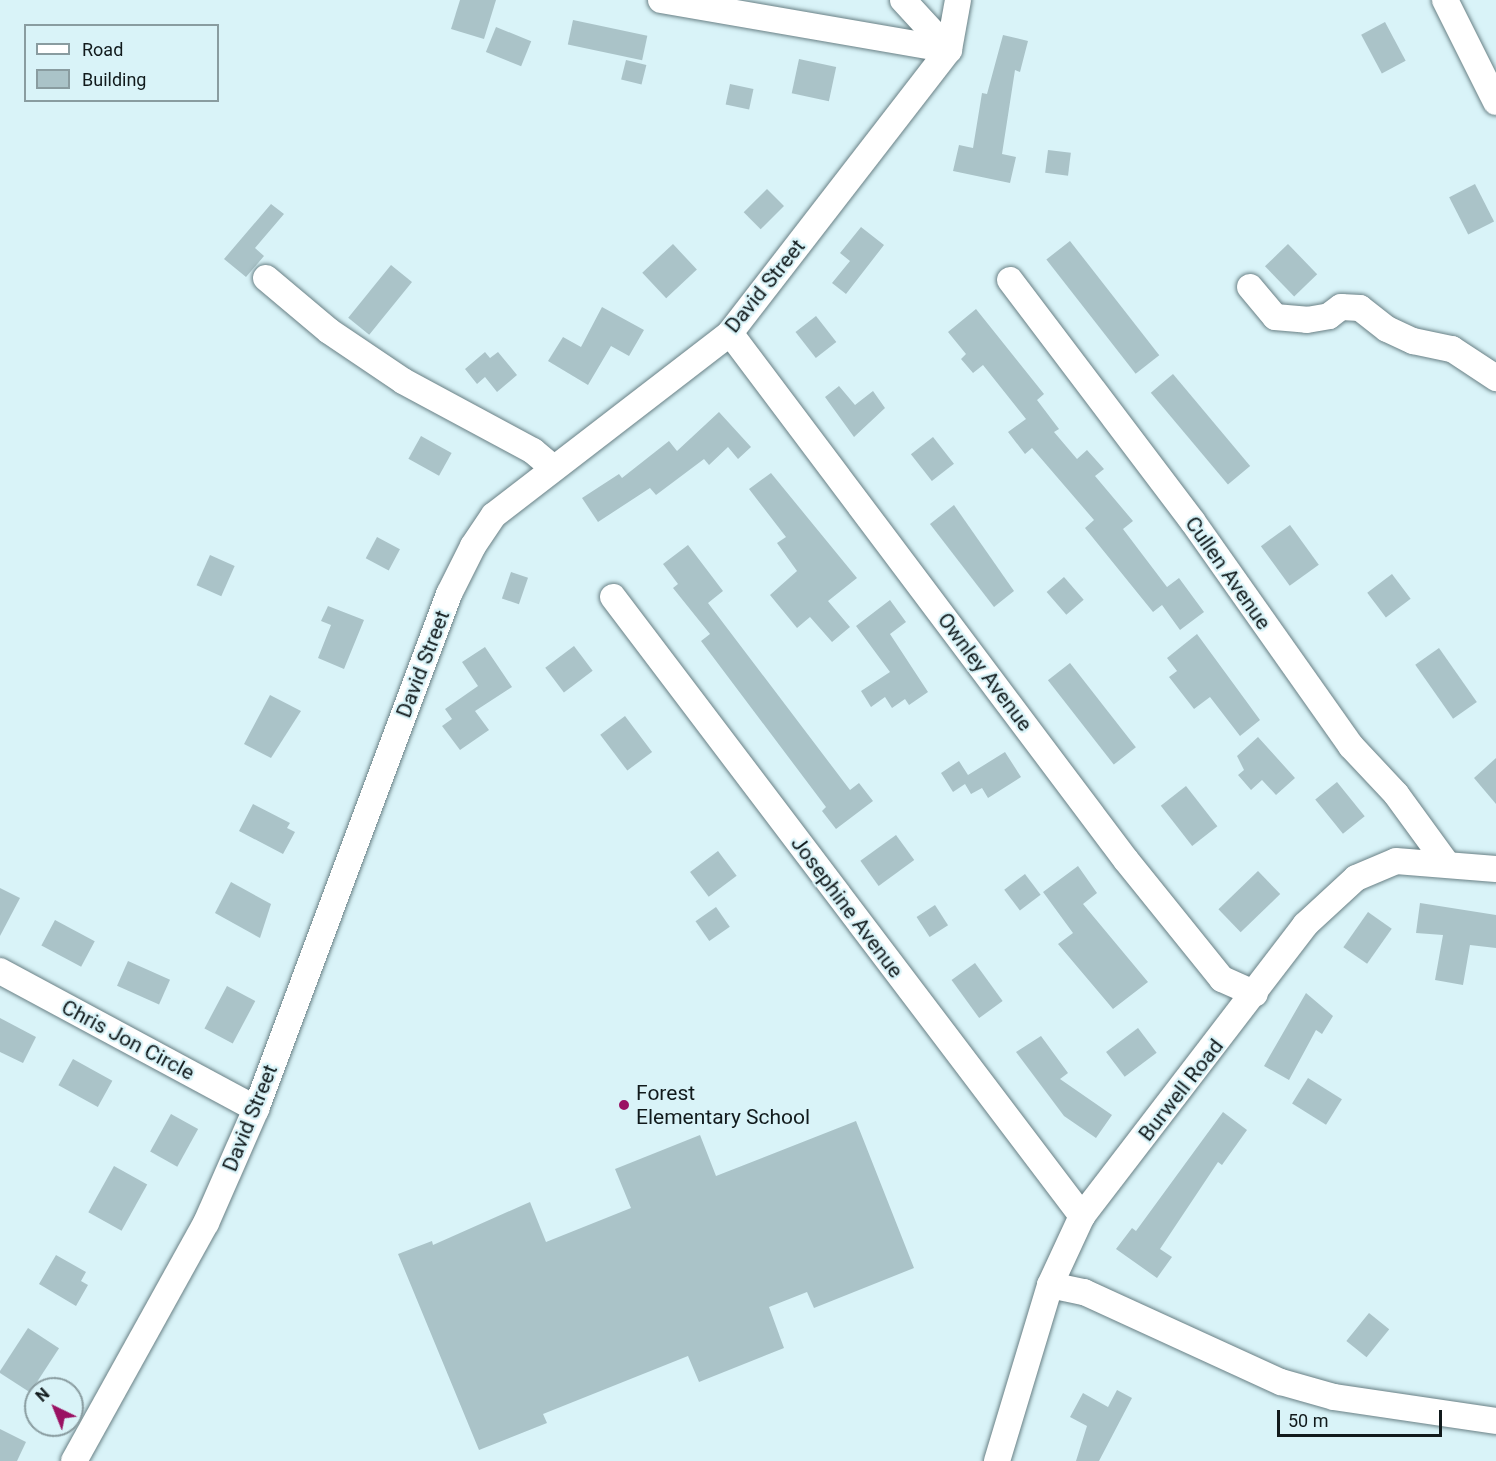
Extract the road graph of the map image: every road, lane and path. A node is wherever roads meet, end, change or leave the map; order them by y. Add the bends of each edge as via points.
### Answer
1 (661, 0) edge
2 (903, 0) edge
3 (958, 0) edge
4 (1445, 0) edge
5 (949, 50) junction
6 (1496, 102) edge
7 (266, 278) dead end
8 (1010, 280) dead end
9 (1250, 287) dead end
10 (730, 333) junction
11 (1496, 378) edge
12 (553, 468) junction
13 (613, 597) dead end
14 (1447, 864) junction
15 (1496, 869) edge
16 (0, 971) edge
17 (1255, 994) junction
18 (256, 1109) junction
19 (1082, 1216) junction
20 (1050, 1285) junction
21 (1496, 1420) edge
22 (74, 1461) edge
23 (998, 1461) edge

1 - 5 street
2 - 5 street
3 - 5 street, David Street
4 - 6 street
5 - 10 street, David Street
7 - 12 street via 329,331 403,381 533,451
8 - 14 street, Cullen Avenue via 1193,522 1351,746 1396,794
9 - 11 street via 1275,317 1307,320 1329,316 1341,307 1360,308 1387,329 1413,341 1452,349
10 - 12 street, David Street
10 - 17 street, Ownley Avenue via 1126,860 1222,979
12 - 18 street, David Street via 494,515 449,594
13 - 19 street, Josephine Avenue
14 - 15 street, Burwell Road
14 - 17 street, Burwell Road via 1396,861 1356,878 1305,925
16 - 18 street, Chris Jon Circle
17 - 19 street, Burwell Road
18 - 22 street, David Street via 206,1223
19 - 20 street, Burwell Road
20 - 21 street via 1084,1292 1281,1382 1334,1397
20 - 23 street, Burwell Road

